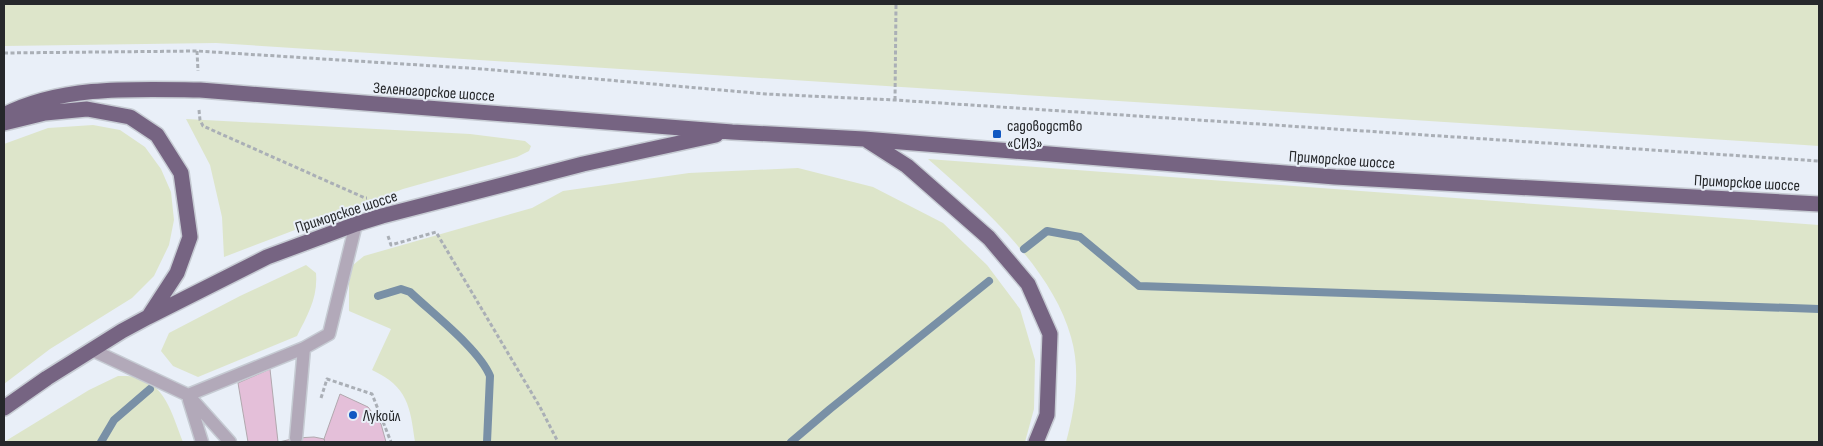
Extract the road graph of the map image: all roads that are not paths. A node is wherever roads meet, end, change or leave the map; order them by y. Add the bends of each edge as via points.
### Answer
1 (4, 115) edge
2 (4, 123) edge
3 (732, 132) junction
4 (864, 139) junction
5 (1819, 204) edge
6 (356, 224) junction
7 (148, 317) junction
8 (304, 348) junction
9 (92, 350) junction
10 (188, 395) junction
11 (4, 408) edge
12 (296, 438) dead end
13 (202, 442) edge
14 (230, 442) edge
15 (1036, 442) edge

1 - 3 highway, Зеленогорское шоссе via 20,107 85,92 200,90
2 - 7 highway via 45,113 88,110 130,116 157,135 181,173 190,237 177,273
3 - 4 highway, Зеленогорское шоссе
3 - 6 highway, Приморское шоссе via 583,164
4 - 5 highway, Приморское шоссе via 1335,176
4 - 15 highway via 907,166 988,238 1028,284 1050,334 1046,415
6 - 7 highway, Приморское шоссе via 267,257
6 - 8 lane via 329,334
7 - 9 highway, Приморское шоссе
8 - 10 lane
8 - 12 lane
9 - 10 lane
9 - 11 highway, Приморское шоссе
10 - 13 lane
10 - 14 lane

